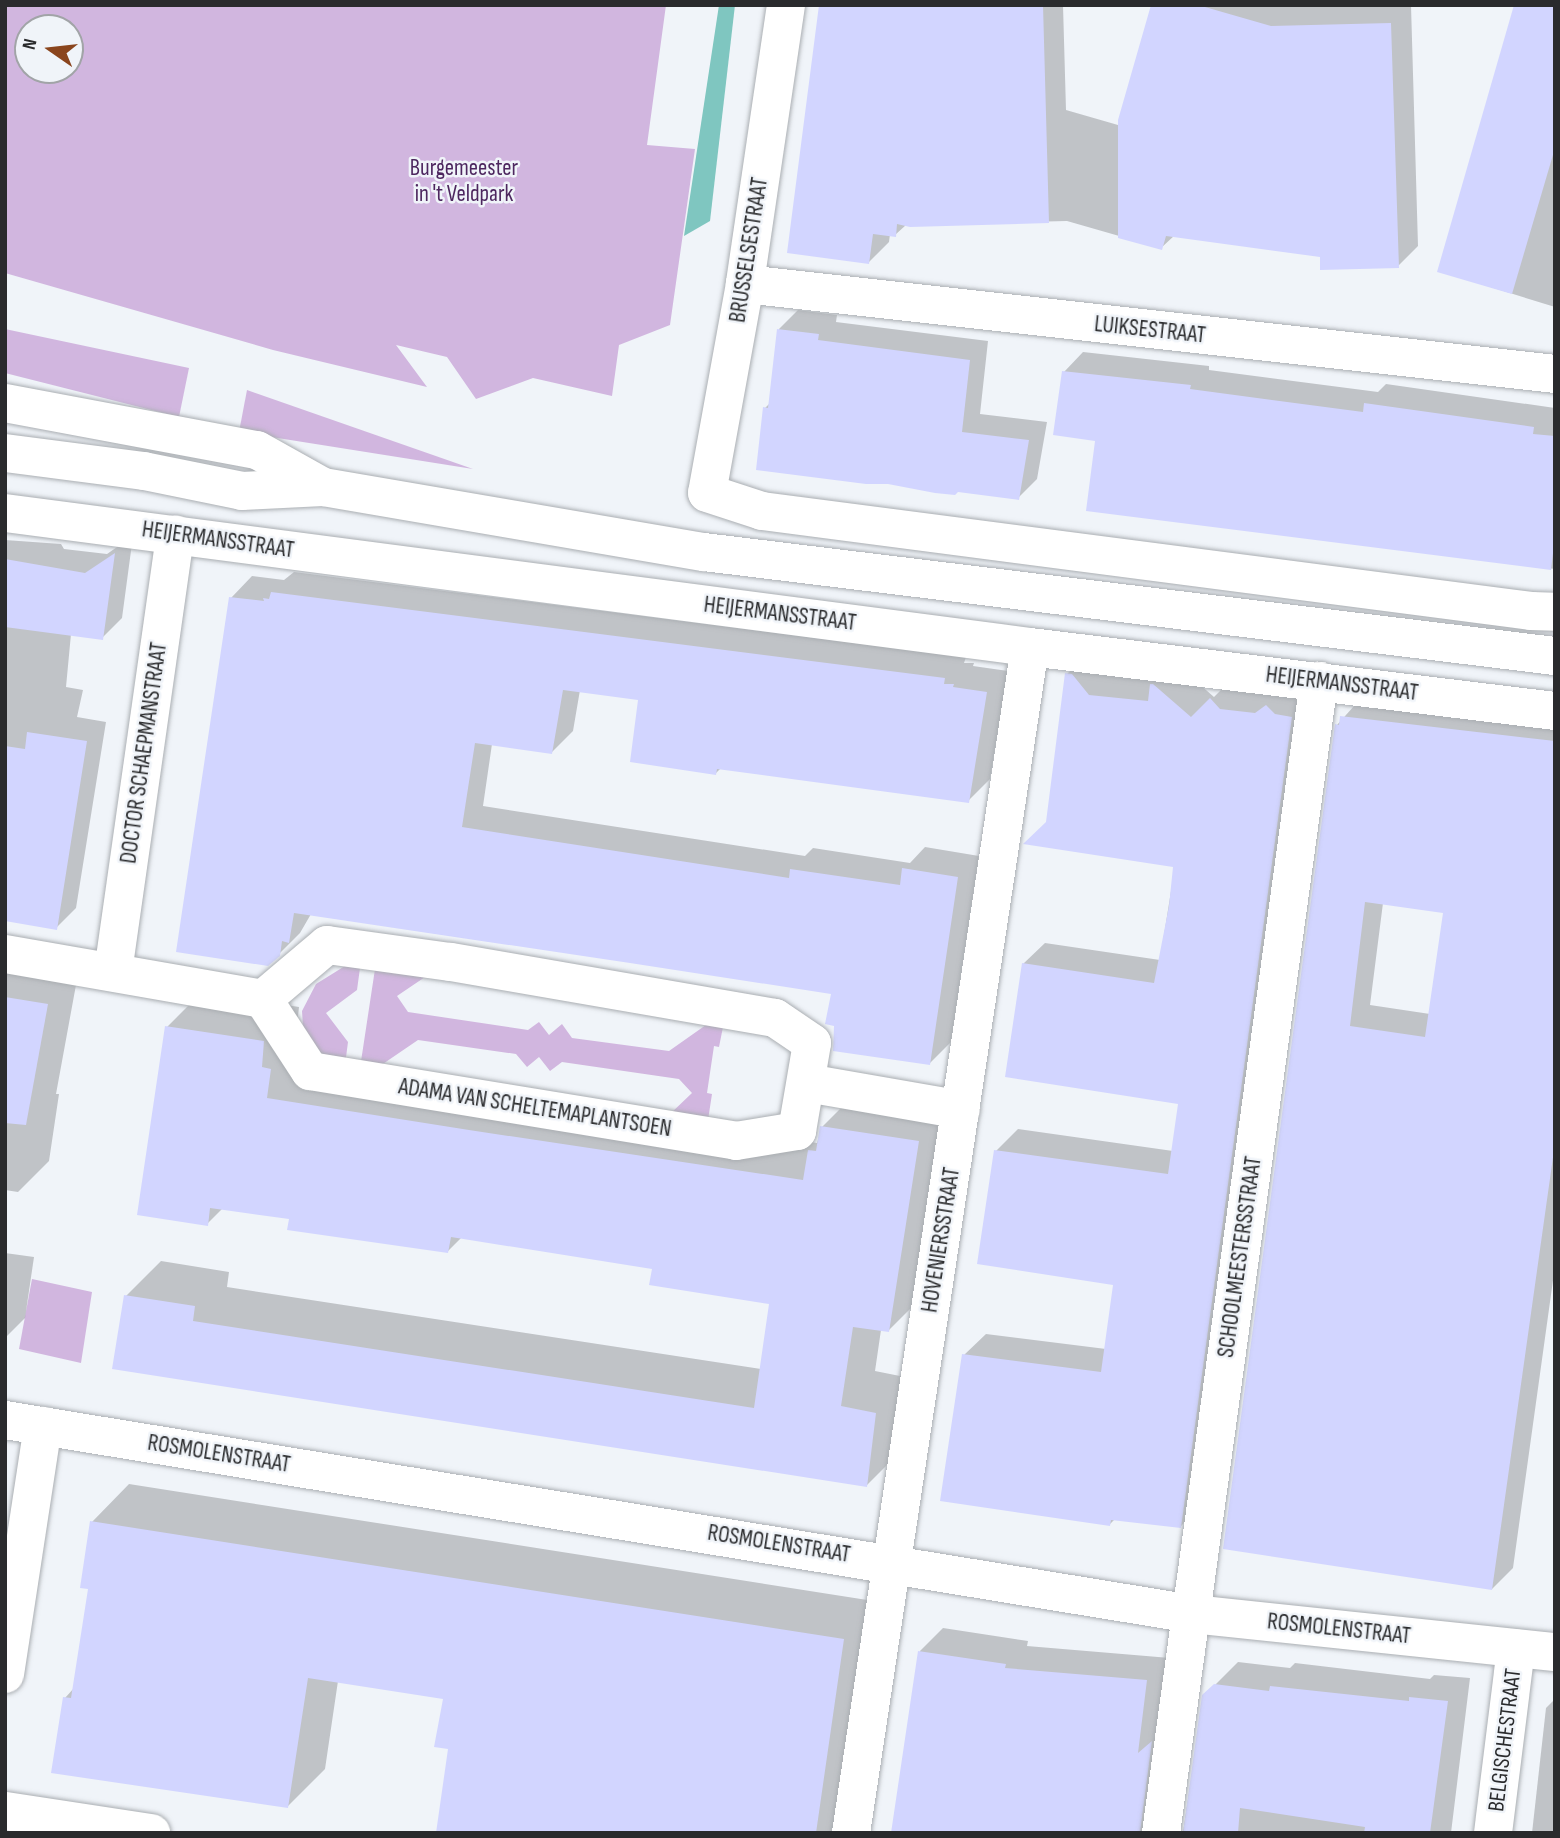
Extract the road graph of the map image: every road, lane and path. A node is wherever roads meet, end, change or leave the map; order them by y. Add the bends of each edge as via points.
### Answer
1 (786, 5) edge
2 (745, 285) junction
3 (1555, 374) edge
4 (5, 403) edge
5 (5, 453) edge
6 (323, 487) junction
7 (5, 513) edge
8 (175, 534) junction
9 (1555, 612) edge
10 (1030, 647) junction
11 (1555, 656) edge
12 (1319, 681) junction
13 (1555, 711) edge
14 (5, 954) edge
15 (113, 972) junction
16 (263, 999) junction
17 (807, 1083) junction
18 (961, 1110) junction
19 (5, 1420) edge
20 (43, 1426) junction
21 (893, 1562) junction
22 (1192, 1614) junction
23 (1516, 1648) junction
24 (1555, 1652) edge
25 (5, 1674) edge
26 (5, 1811) edge
27 (151, 1833) edge
28 (851, 1833) edge
29 (1161, 1833) edge
30 (1493, 1833) edge

1 - 2 street, BRUSSELSESTRAAT
2 - 3 street, LUIKSESTRAAT
2 - 9 street, BRUSSELSESTRAAT via 708,493 762,511
4 - 6 street via 257,450
5 - 6 street via 144,471 242,491
6 - 11 street via 704,552
7 - 8 street, HEIJERMANSSTRAAT
8 - 10 street, HEIJERMANSSTRAAT
8 - 15 street, DOCTOR SCHAEPMANSTRAAT
10 - 12 street, HEIJERMANSSTRAAT
10 - 18 street, HOVENIERSSTRAAT
12 - 13 street, HEIJERMANSSTRAAT
12 - 22 street, SCHOOLMEESTERSSTRAAT
14 - 15 street
15 - 16 street
16 - 17 street, ADAMA VAN SCHELTEMAPLANTSOEN via 327,945 450,962 775,1018 812,1042
16 - 17 street, ADAMA VAN SCHELTEMAPLANTSOEN via 310,1071 722,1139 797,1131
17 - 18 street
18 - 21 street, HOVENIERSSTRAAT
19 - 20 street, ROSMOLENSTRAAT
20 - 21 street, ROSMOLENSTRAAT
20 - 25 street
21 - 22 street, ROSMOLENSTRAAT
21 - 28 street, HOVENIERSSTRAAT
22 - 23 street, ROSMOLENSTRAAT
22 - 29 street, SCHOOLMEESTERSSTRAAT
23 - 24 street, ROSMOLENSTRAAT
23 - 30 street, BELGISCHESTRAAT
26 - 27 street

